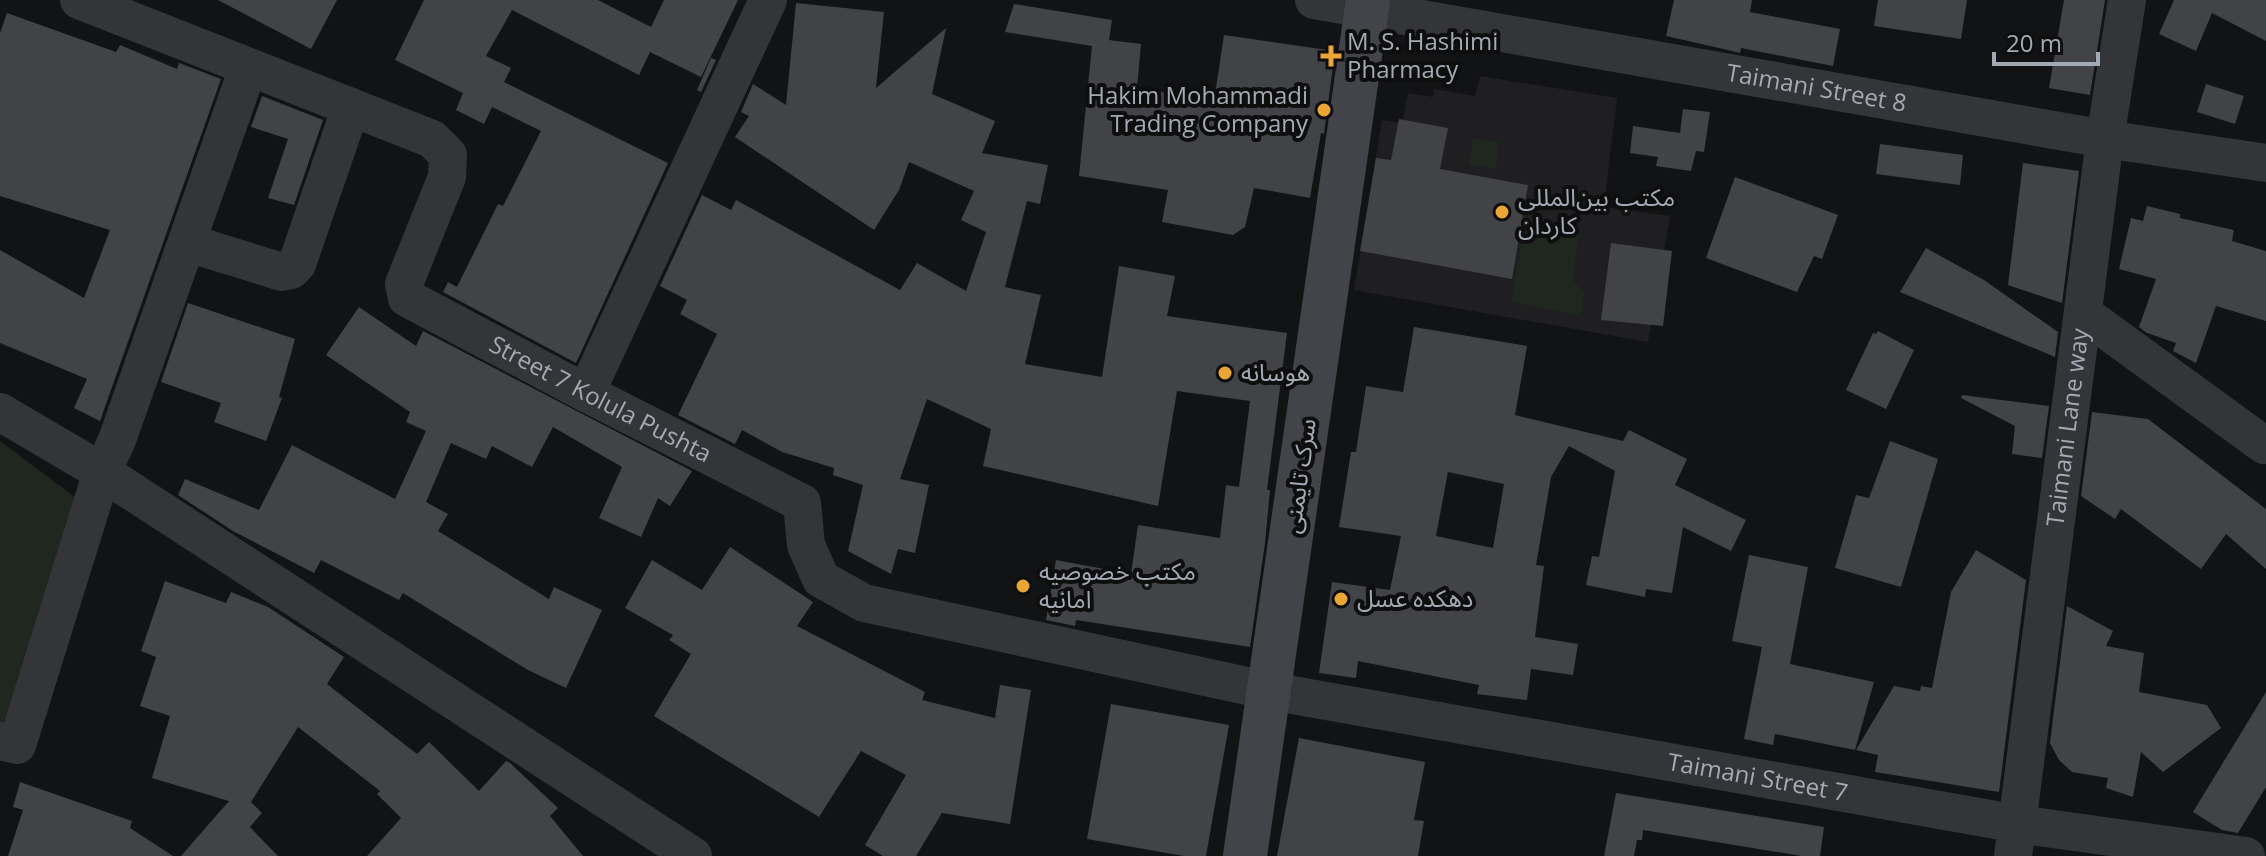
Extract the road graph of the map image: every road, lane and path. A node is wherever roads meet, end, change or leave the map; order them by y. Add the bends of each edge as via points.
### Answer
1 (79, 0) edge
2 (768, 0) edge
3 (1314, 0) edge
4 (2127, 0) edge
5 (1368, 4) edge
6 (248, 68) junction
7 (351, 107) junction
8 (2105, 139) junction
9 (2266, 163) edge
10 (188, 243) junction
11 (2084, 314) junction
12 (586, 393) junction
13 (0, 412) edge
14 (2264, 445) edge
15 (102, 472) junction
16 (1270, 691) junction
17 (0, 741) edge
18 (2016, 840) edge
19 (672, 851) edge
20 (1245, 856) edge
21 (2246, 856) edge

1 - 6 street, Street 7 Kolula Pushta
2 - 12 street
3 - 5 street, Taimani Street 8
4 - 8 street, Taimani Lane way
5 - 8 street, Taimani Street 8
5 - 16 main road, سرک تایمنی
6 - 7 street, Street 7 Kolula Pushta
6 - 10 street
7 - 10 street via 291,270 282,272
7 - 12 street, Street 7 Kolula Pushta via 432,139 448,155 447,177 404,284 407,298
8 - 9 street, Taimani Street 8
8 - 11 street, Taimani Lane way
10 - 15 street
11 - 14 street
11 - 18 street, Taimani Lane way
12 - 16 street, Street 7 Kolula Pushta via 802,503 806,545 821,579 864,603
13 - 15 street
15 - 17 street via 17,745
15 - 19 street
16 - 18 street, Taimani Street 7
16 - 20 main road, سرک تایمنی
18 - 21 street, Taimani Street 7

